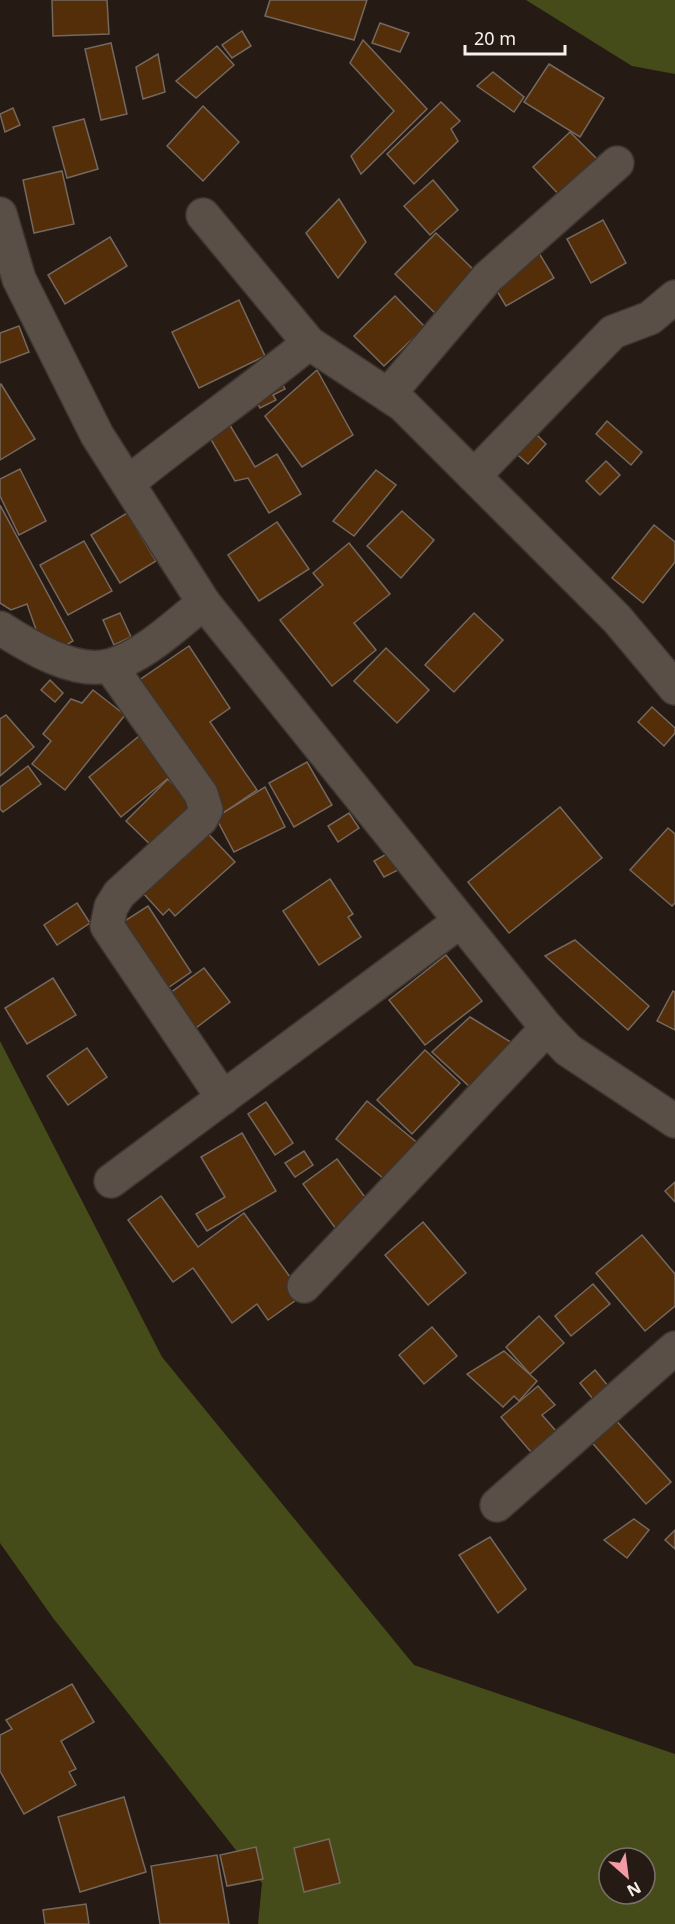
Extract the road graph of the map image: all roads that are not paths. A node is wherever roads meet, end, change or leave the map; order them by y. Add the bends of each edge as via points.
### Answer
1 (617, 163) dead end
2 (0, 214) edge
3 (202, 215) dead end
4 (675, 297) edge
5 (309, 343) junction
6 (388, 395) junction
7 (474, 476) junction
8 (128, 483) junction
9 (204, 603) junction
10 (0, 627) edge
11 (110, 666) junction
12 (675, 688) edge
13 (459, 922) junction
14 (547, 1028) junction
15 (223, 1098) junction
16 (675, 1121) edge
17 (111, 1180) dead end
18 (304, 1286) dead end
19 (675, 1348) edge
20 (497, 1505) dead end

1 - 6 street via 487,278
2 - 8 street via 18,279 97,435
3 - 5 street
4 - 7 street via 650,318 613,332
5 - 6 street
5 - 8 street
6 - 7 street via 404,405
7 - 12 street via 617,619
8 - 9 street
9 - 11 street via 137,653
9 - 13 street
10 - 11 street via 37,652 78,665
11 - 15 street via 201,794 206,810 201,819 119,894 107,926
13 - 14 street
13 - 15 street
14 - 16 street via 568,1050
14 - 18 street
15 - 17 street
19 - 20 street

